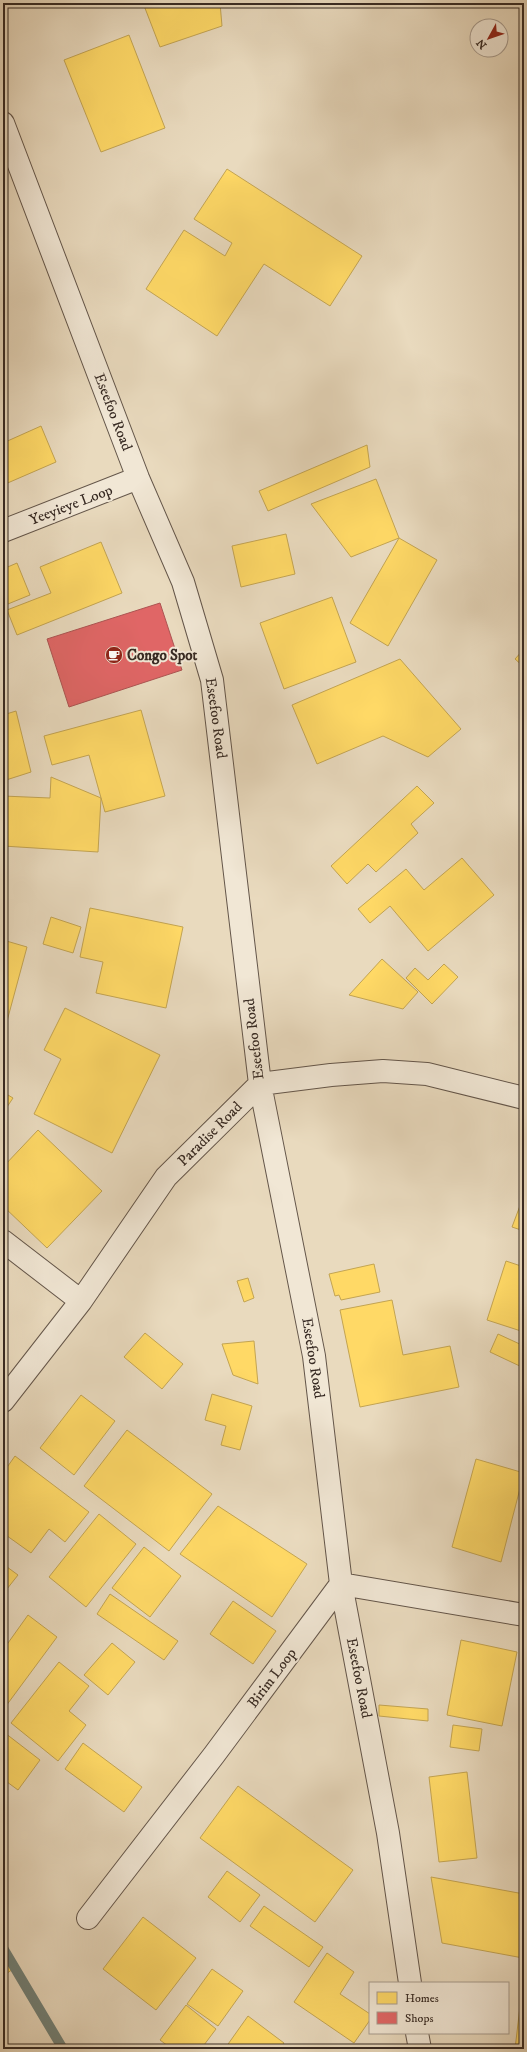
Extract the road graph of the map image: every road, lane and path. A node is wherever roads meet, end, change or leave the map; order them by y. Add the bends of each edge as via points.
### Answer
1 (3, 123) edge
2 (138, 478) junction
3 (3, 531) edge
4 (260, 1084) junction
5 (524, 1098) edge
6 (3, 1241) edge
7 (81, 1301) junction
8 (3, 1401) edge
9 (341, 1584) junction
10 (524, 1615) edge
11 (88, 1918) dead end
12 (410, 1982) edge
13 (418, 2034) edge
14 (420, 2049) edge

1 - 2 street, Eseefoo Road
2 - 3 street, Yeeyieye Loop
2 - 4 street, Eseefoo Road via 183,582 212,680
4 - 5 street via 383,1071 427,1074
4 - 7 street, Paradise Road via 166,1177
4 - 9 street, Eseefoo Road via 314,1356
6 - 7 street
7 - 8 street, Paradise Road
9 - 10 street
9 - 11 street, Birim Loop via 219,1749
9 - 12 street, Eseefoo Road via 388,1833
13 - 14 street

